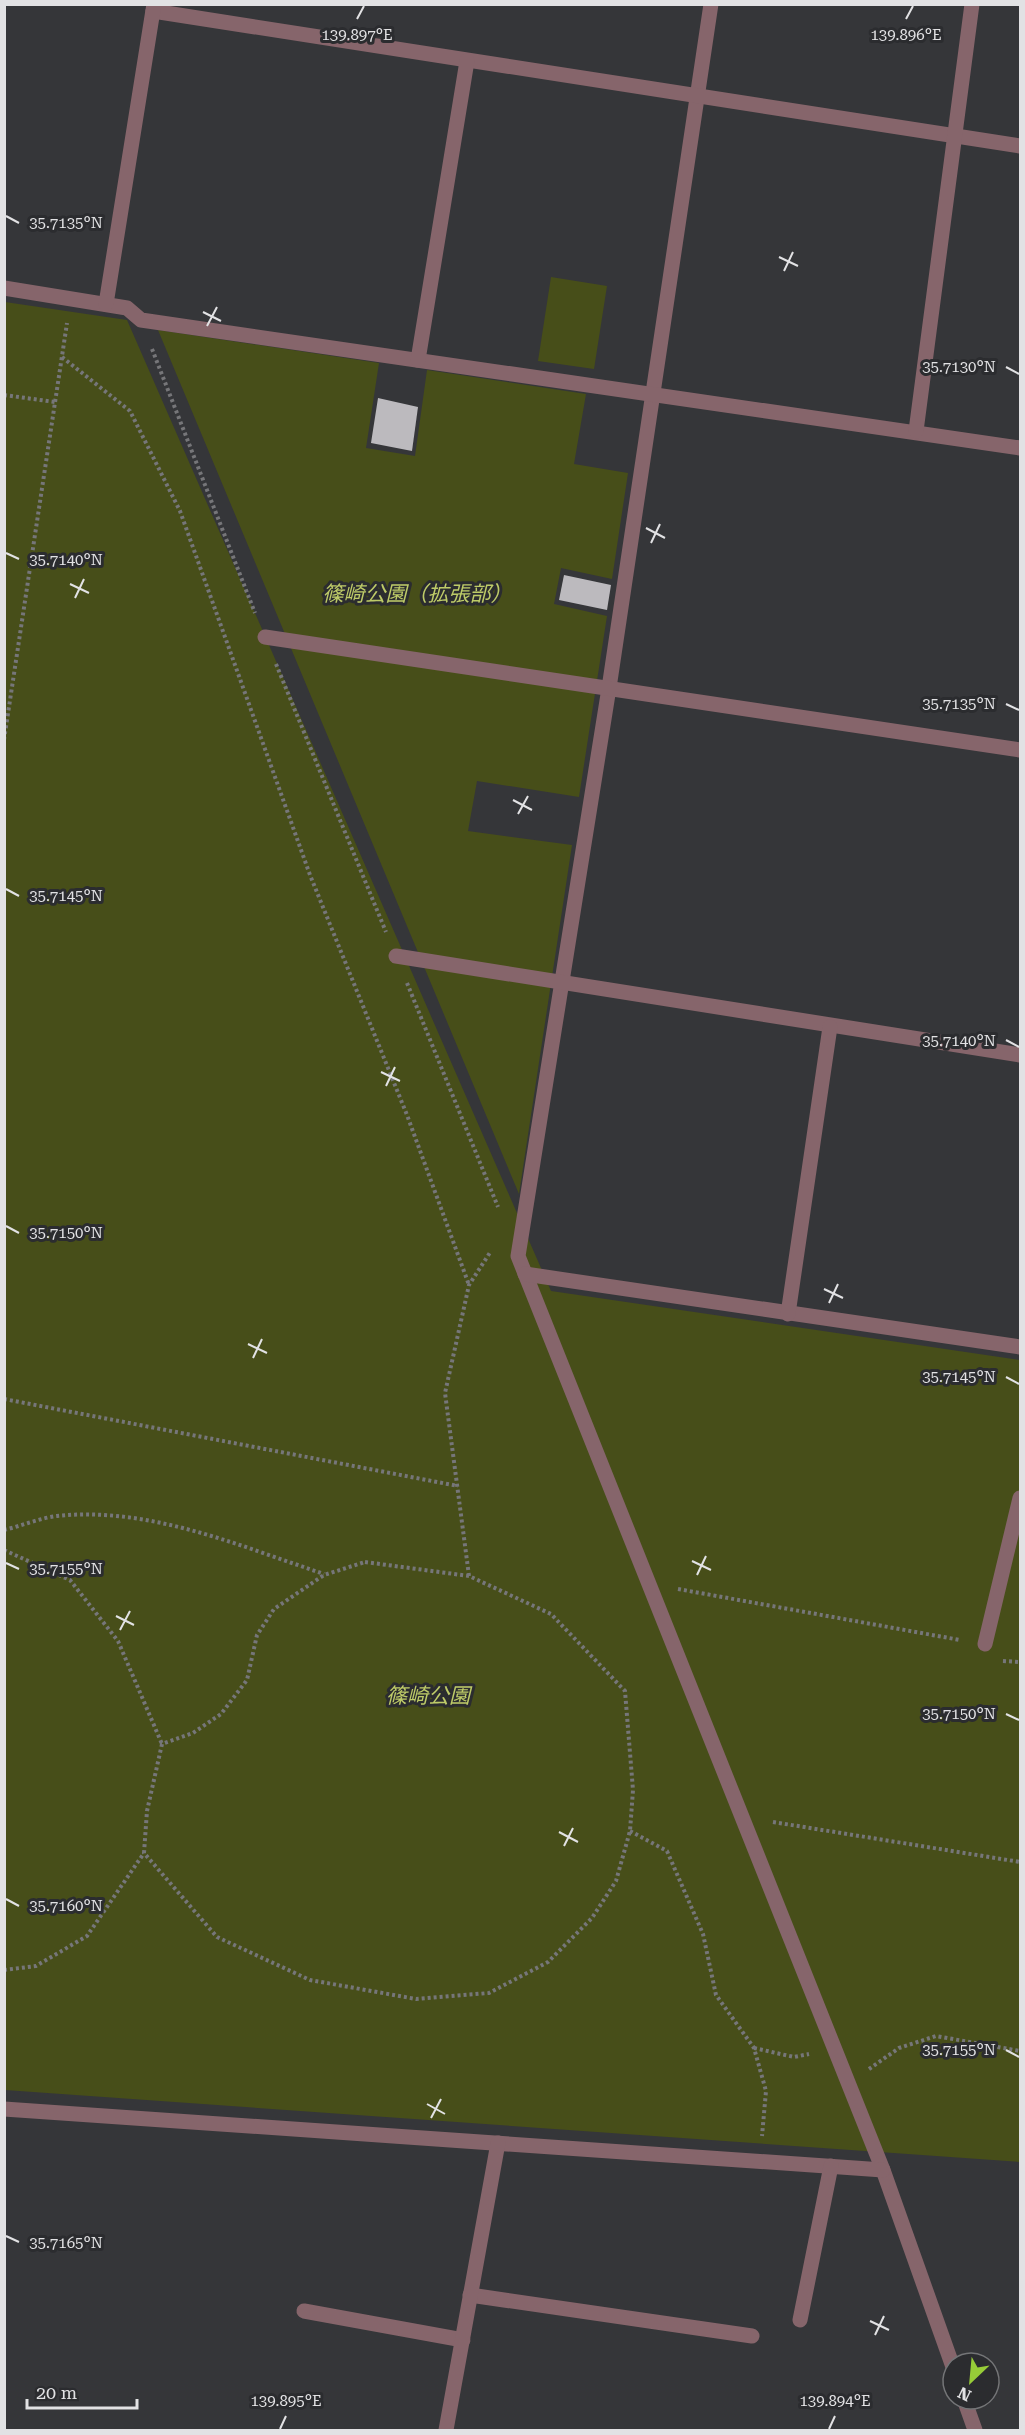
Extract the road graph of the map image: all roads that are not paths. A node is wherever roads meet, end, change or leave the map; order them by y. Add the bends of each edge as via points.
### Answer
1 (711, 4) edge
2 (972, 4) edge
3 (154, 8) edge
4 (467, 61) junction
5 (698, 97) junction
6 (956, 136) junction
7 (1020, 146) edge
8 (4, 288) edge
9 (106, 304) junction
10 (418, 360) junction
11 (652, 393) junction
12 (916, 431) junction
13 (1020, 448) edge
14 (265, 637) road end
15 (609, 688) junction
16 (1020, 750) edge
17 (396, 956) road end
18 (562, 984) junction
19 (830, 1027) junction
20 (1020, 1055) edge
21 (525, 1274) junction
22 (788, 1314) junction
23 (1020, 1347) edge
24 (1020, 1498) edge
25 (985, 1644) road end
26 (4, 2109) edge
27 (498, 2143) junction
28 (831, 2166) junction
29 (883, 2170) junction
30 (471, 2295) junction
31 (304, 2311) dead end
32 (800, 2320) dead end
33 (752, 2336) dead end
34 (463, 2340) junction
35 (947, 2351) edge
36 (968, 2411) edge
37 (446, 2430) edge
38 (975, 2430) edge

1 - 5 street
2 - 6 street
3 - 4 street
3 - 9 street
4 - 5 street
4 - 10 street
5 - 6 street
5 - 11 street
6 - 7 street
6 - 12 street
8 - 9 street
9 - 10 street via 127,308 141,320
10 - 11 street
11 - 12 street
11 - 15 street
12 - 13 street
14 - 15 street
15 - 16 street
15 - 18 street
17 - 18 street
18 - 19 street
18 - 21 street via 518,1256
19 - 20 street
19 - 22 street
21 - 22 street
21 - 29 street
22 - 23 street
24 - 25 street
26 - 27 street
27 - 28 street
27 - 30 street
28 - 29 street
28 - 32 street
29 - 35 street
30 - 33 street
30 - 34 street
31 - 34 street
34 - 37 street
36 - 38 street

